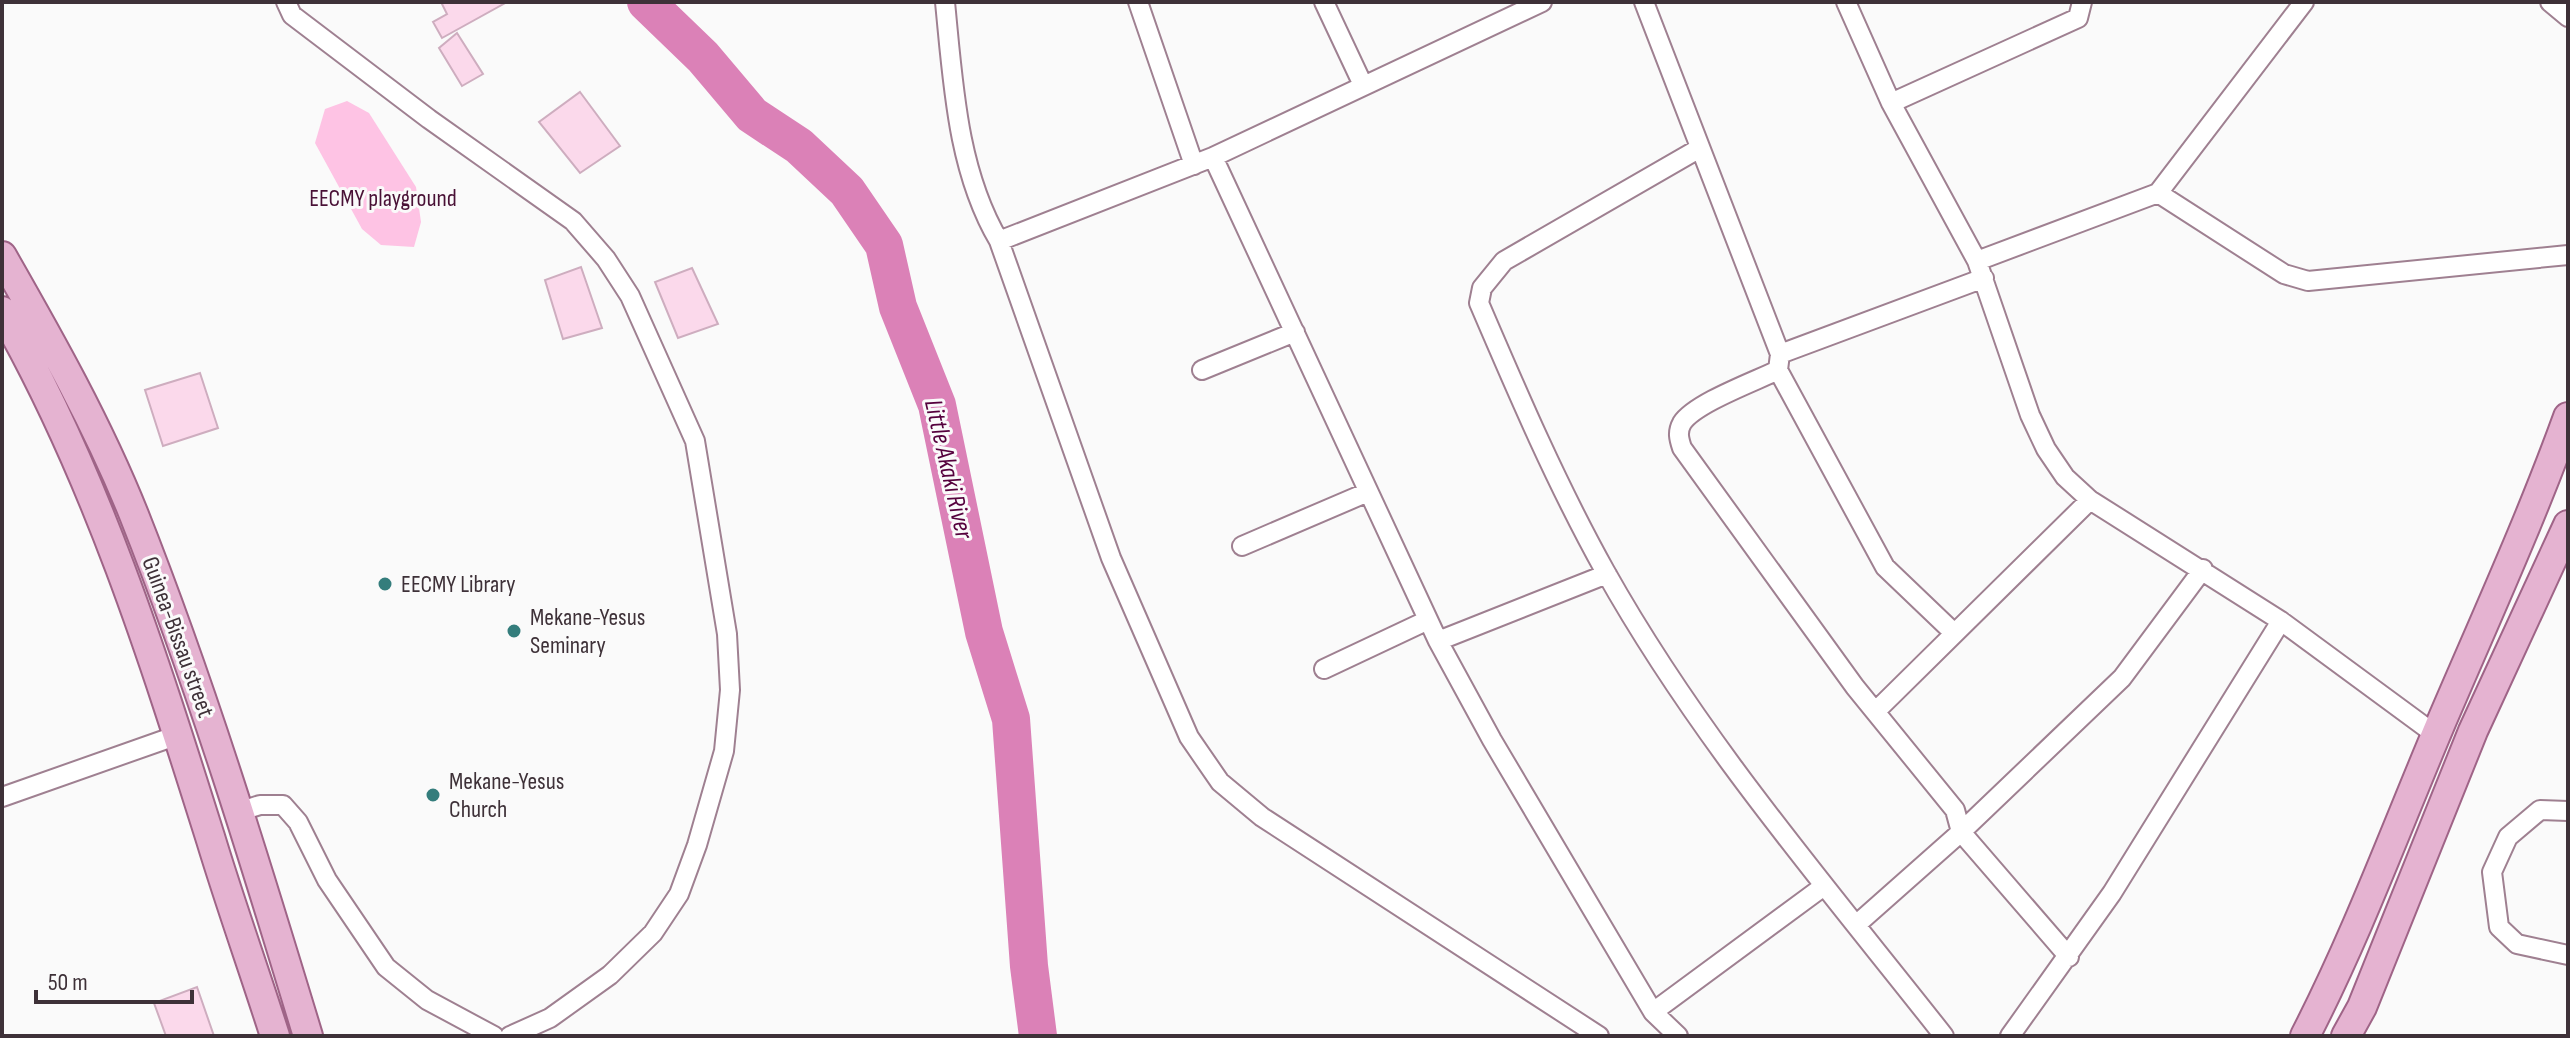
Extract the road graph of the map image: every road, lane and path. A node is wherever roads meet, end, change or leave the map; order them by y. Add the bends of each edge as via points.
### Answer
1 (286, 2) edge
2 (945, 2) edge
3 (1138, 2) edge
4 (1324, 2) edge
5 (1542, 2) edge
6 (1644, 2) edge
7 (1846, 2) edge
8 (2082, 2) edge
9 (2304, 2) edge
10 (2550, 2) edge
11 (2568, 17) edge
12 (1363, 85) junction
13 (1891, 103) junction
14 (1700, 148) junction
15 (1213, 157) junction
16 (1194, 165) junction
17 (2158, 193) junction
18 (999, 241) junction
19 (2568, 255) edge
20 (2, 256) edge
21 (1980, 270) junction
22 (2, 311) edge
23 (1295, 332) junction
24 (1779, 362) junction
25 (1202, 370) dead end
26 (2568, 417) edge
27 (1368, 492) junction
28 (2090, 500) junction
29 (2568, 525) edge
30 (1242, 546) dead end
31 (2203, 569) junction
32 (1607, 574) junction
33 (1428, 620) junction
34 (2281, 621) junction
35 (1953, 632) junction
36 (1438, 641) junction
37 (1324, 669) dead end
38 (1876, 711) junction
39 (178, 735) junction
40 (2436, 735) junction
41 (2, 797) edge
42 (2568, 811) edge
43 (238, 812) junction
44 (1961, 832) junction
45 (1824, 886) junction
46 (1856, 925) junction
47 (2568, 955) edge
48 (2069, 957) junction
49 (1653, 1012) junction
50 (275, 1036) edge
51 (308, 1036) edge
52 (494, 1036) edge
53 (510, 1036) edge
54 (1599, 1036) edge
55 (1678, 1036) edge
56 (1944, 1036) edge
57 (2010, 1036) edge
58 (2305, 1036) edge
59 (2346, 1036) edge

1 - 53 street via 292,15 573,221 630,296 695,441 727,634 730,690 724,751 697,845 679,894 653,933 610,975 550,1018
2 - 18 street via 964,152 984,216
3 - 16 street
4 - 12 street
5 - 12 street
6 - 14 street
7 - 13 street
8 - 13 street via 2078,18
9 - 17 street
10 - 11 street
12 - 15 street
13 - 21 street
14 - 24 street
14 - 32 street via 1504,261 1482,288 1479,303 1514,389
15 - 16 street
15 - 23 street
16 - 18 street
17 - 19 street via 2284,274 2308,281
17 - 21 street
18 - 54 street via 1111,558 1189,737 1220,782 1262,817
20 - 43 main road, Guinea-Bissau street via 65,366 134,515
21 - 24 street
21 - 28 street via 2035,426 2065,477
22 - 39 main road via 42,381 103,519
23 - 25 street
23 - 27 street
24 - 35 street via 1885,567
24 - 38 street via 1694,412 1678,435 1682,448
26 - 40 main road via 2530,521
27 - 30 street
27 - 33 street
28 - 31 street
28 - 35 street
29 - 59 main road via 2473,731
31 - 34 street
31 - 44 street via 2122,678
32 - 36 street
32 - 45 street via 1709,734
33 - 36 street
33 - 37 street
34 - 40 street
34 - 48 street
35 - 38 street
36 - 49 street
38 - 44 street via 1955,810
39 - 41 street
39 - 50 main road
40 - 58 main road via 2372,894
42 - 47 street via 2540,810 2508,837 2492,872 2499,927 2517,944
43 - 51 main road, Guinea-Bissau street
43 - 52 street via 283,805 386,967 427,1000
44 - 46 street
44 - 48 street
45 - 46 street
45 - 49 street
46 - 56 street
48 - 57 street
49 - 55 street

